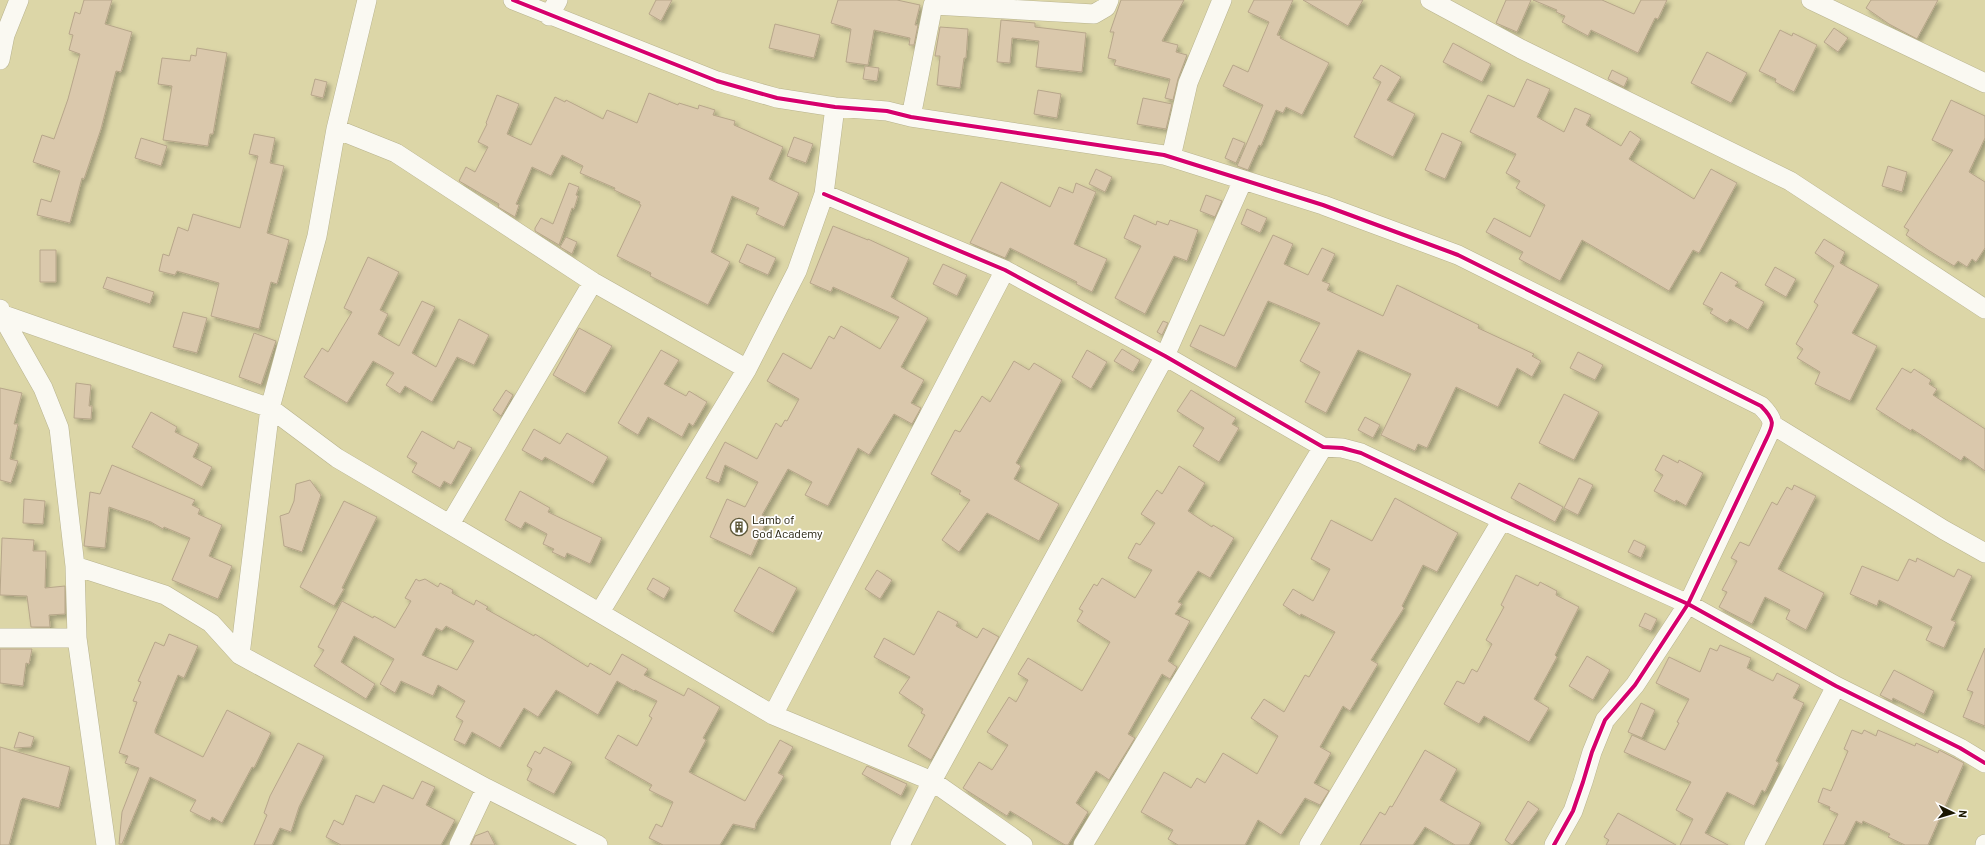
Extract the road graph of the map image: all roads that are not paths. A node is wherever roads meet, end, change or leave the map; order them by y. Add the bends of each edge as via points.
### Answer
1 (19, 0) edge
2 (367, 0) edge
3 (513, 0) edge
4 (1109, 0) edge
5 (1222, 0) edge
6 (1811, 0) edge
7 (1441, 3) edge
8 (554, 8) edge
9 (0, 60) edge
10 (1985, 83) edge
11 (835, 107) junction
12 (911, 117) junction
13 (336, 129) junction
14 (1171, 157) junction
15 (1243, 180) junction
16 (824, 194) junction
17 (1005, 270) junction
18 (593, 282) junction
19 (1985, 309) edge
20 (1, 311) edge
21 (1165, 356) junction
22 (747, 369) junction
23 (270, 408) junction
24 (1773, 425) junction
25 (1323, 447) junction
26 (1502, 520) junction
27 (450, 524) junction
28 (1985, 553) edge
29 (75, 566) junction
30 (1688, 604) junction
31 (600, 612) junction
32 (0, 638) edge
33 (77, 638) junction
34 (240, 655) junction
35 (1836, 686) junction
36 (773, 715) junction
37 (1985, 763) edge
38 (932, 781) junction
39 (486, 788) junction
40 (106, 845) edge
41 (459, 845) edge
42 (598, 845) edge
43 (900, 845) edge
44 (1023, 845) edge
45 (1083, 845) edge
46 (1309, 845) edge
47 (1554, 845) edge
48 (1754, 845) edge

1 - 9 street via 5,35
2 - 13 street
3 - 8 street
4 - 12 street via 1106,6 1094,14 933,5
5 - 14 street via 1188,83
6 - 10 street
7 - 19 street via 1521,49 1790,181
8 - 11 street via 717,81 777,98
11 - 12 street via 887,111
11 - 16 street
12 - 14 street
13 - 18 street via 396,154
13 - 23 street via 317,236
14 - 15 street
15 - 21 street
15 - 24 street via 1458,254 1761,406 1772,416
16 - 17 street
16 - 22 street via 797,271
17 - 21 street
17 - 36 street
18 - 22 street
18 - 27 street
20 - 23 street
20 - 29 street via 43,388 60,428
21 - 25 street
21 - 38 street
22 - 31 street
23 - 27 street via 337,458
23 - 34 street
24 - 28 street
24 - 30 street
25 - 26 street via 1362,453
25 - 45 street
26 - 30 street
26 - 46 street
27 - 31 street
29 - 33 street
29 - 34 street via 165,595 211,623
30 - 35 street
30 - 47 street via 1635,685 1605,720 1573,811
31 - 36 street
32 - 33 street
33 - 40 street
34 - 39 street
35 - 37 street
35 - 48 street
36 - 38 street
38 - 43 street
38 - 44 street
39 - 41 street
39 - 42 street

